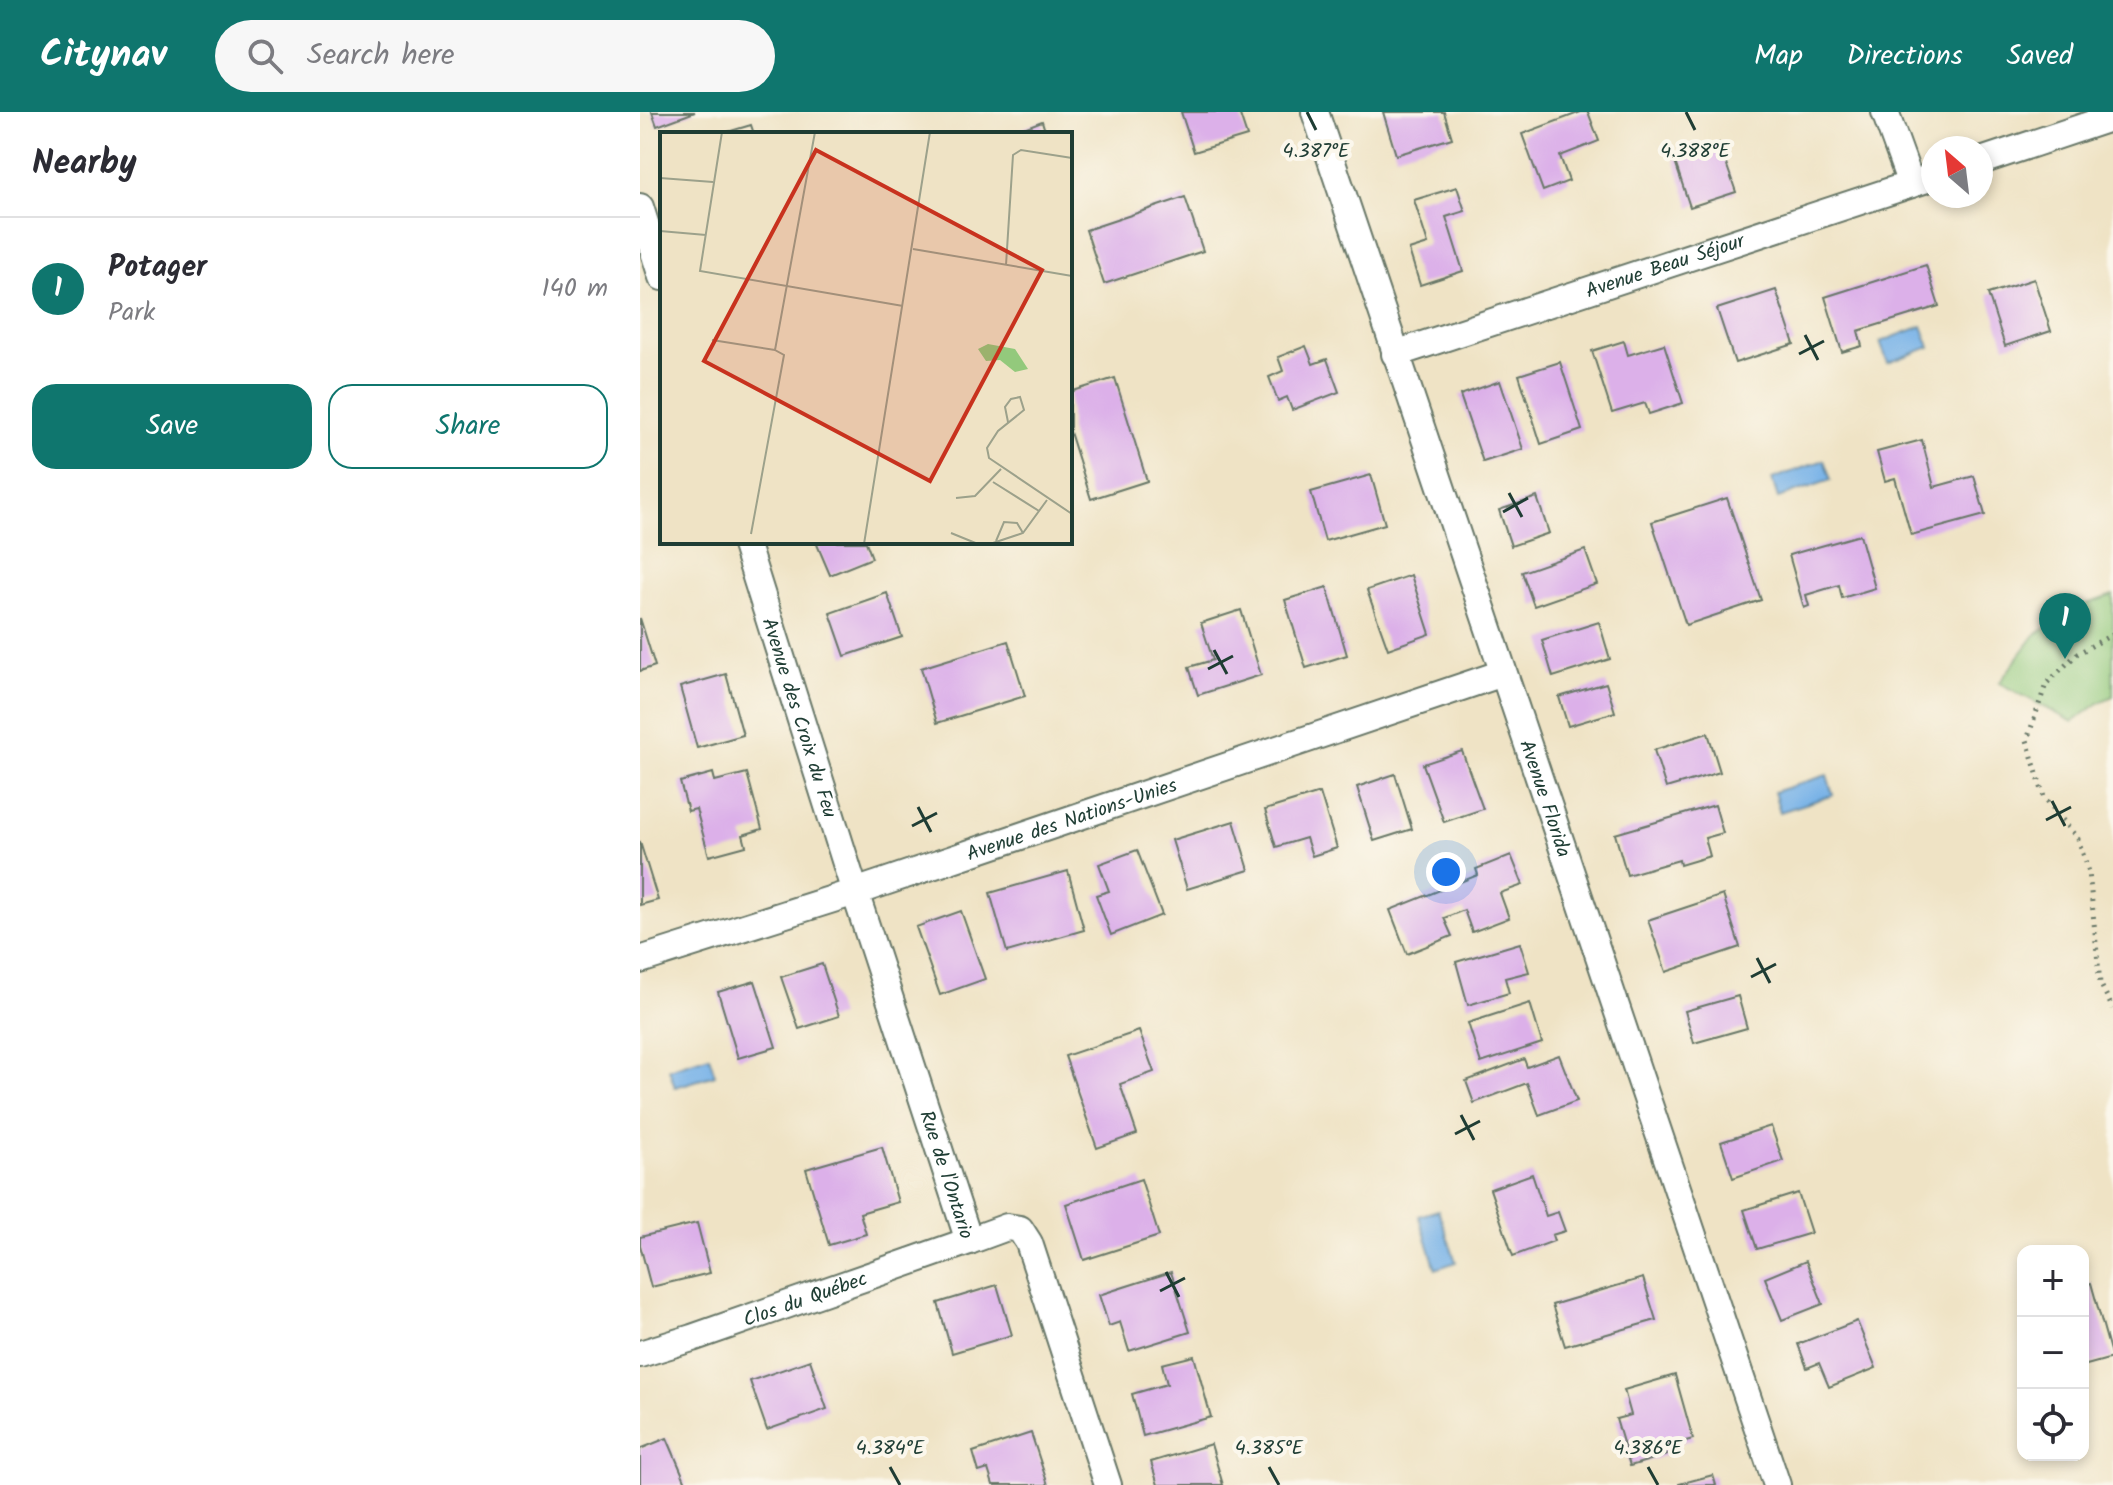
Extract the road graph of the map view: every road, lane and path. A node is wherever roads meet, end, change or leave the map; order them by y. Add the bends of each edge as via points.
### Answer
1 (1315, 112) edge
2 (1885, 112) edge
3 (2113, 117) edge
4 (1993, 157) edge
5 (1921, 178) edge
6 (1921, 180) edge
7 (640, 207) edge
8 (660, 271) edge
9 (1395, 354) junction
10 (746, 544) edge
11 (2113, 634) edge
12 (1503, 673) junction
13 (855, 892) junction
14 (640, 960) edge
15 (2113, 1009) edge
16 (969, 1241) junction
17 (640, 1354) edge
18 (1108, 1485) edge
19 (1777, 1485) edge

1 - 9 street, Avenue Florida
2 - 5 street
3 - 4 street
6 - 9 street, Avenue Beau Séjour
7 - 8 street
9 - 12 street, Avenue Florida
10 - 13 street, Avenue des Croix du Feu
11 - 15 path via 2077,654 2046,684 2027,740 2044,797 2078,839 2089,872 2100,983
12 - 13 street, Avenue des Nations-Unies
12 - 19 street, Avenue Florida
13 - 14 street, Avenue des Nations-Unies
13 - 16 street, Rue de l'Ontario
16 - 17 street, Clos du Québec
16 - 18 street, Rue de l'Ontario via 1007,1227 1020,1229 1029,1243

